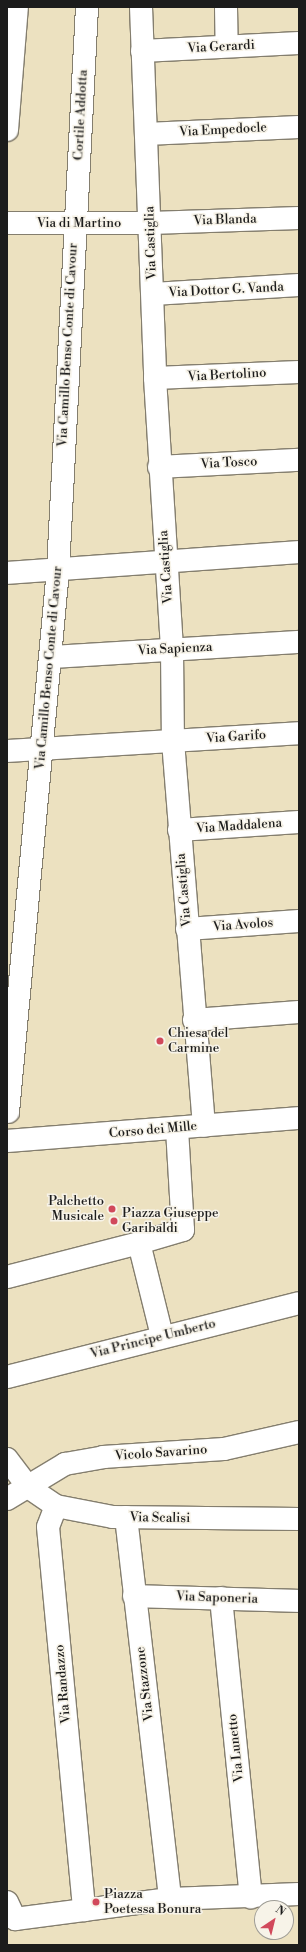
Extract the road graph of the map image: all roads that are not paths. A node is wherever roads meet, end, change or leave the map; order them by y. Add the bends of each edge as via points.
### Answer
1 (17, 7) edge
2 (87, 7) edge
3 (141, 7) edge
4 (226, 7) edge
5 (299, 43) edge
6 (227, 46) junction
7 (142, 51) junction
8 (299, 127) edge
9 (7, 130) edge
10 (146, 134) junction
11 (299, 218) edge
12 (7, 223) edge
13 (74, 223) junction
14 (150, 223) junction
15 (299, 285) edge
16 (153, 294) junction
17 (299, 372) edge
18 (155, 378) junction
19 (299, 460) edge
20 (159, 467) junction
21 (299, 552) edge
22 (166, 562) junction
23 (58, 570) junction
24 (7, 573) edge
25 (299, 642) edge
26 (172, 650) junction
27 (50, 657) junction
28 (299, 733) edge
29 (173, 741) junction
30 (41, 750) junction
31 (7, 751) edge
32 (299, 822) edge
33 (179, 830) junction
34 (299, 921) edge
35 (187, 929) junction
36 (299, 1012) edge
37 (194, 1020) junction
38 (8, 1112) dead end
39 (299, 1118) edge
40 (204, 1126) junction
41 (177, 1128) junction
42 (7, 1142) edge
43 (139, 1243) junction
44 (8, 1277) edge
45 (299, 1303) edge
46 (162, 1336) junction
47 (7, 1377) edge
48 (299, 1432) edge
49 (7, 1459) edge
50 (28, 1487) junction
51 (7, 1499) edge
52 (56, 1506) junction
53 (126, 1517) junction
54 (299, 1519) edge
55 (134, 1596) junction
56 (222, 1598) junction
57 (299, 1601) edge
58 (299, 1894) edge
59 (251, 1897) junction
60 (170, 1899) junction
61 (7, 1902) edge
62 (84, 1910) junction

1 - 9 street
2 - 13 street, Cortile Addotta
3 - 7 street, Via Castiglia
4 - 6 street
5 - 6 street, Via Gerardi
6 - 7 street, Via Gerardi
7 - 10 street, Via Castiglia
8 - 10 street, Via Empedocle
10 - 14 street, Via Castiglia
11 - 14 street, Via Blanda
12 - 13 street, Via di Martino
13 - 14 street, Via di Martino
13 - 23 street, Via Camillo Benso Conte di Cavour
14 - 16 street, Via Castiglia
15 - 16 street, Via Dottor G. Vanda
16 - 18 street, Via Castiglia
17 - 18 street, Via Bertolino
18 - 20 street, Via Castiglia
19 - 20 street, Via Tosco
20 - 22 street, Via Castiglia
21 - 22 street
22 - 23 street
22 - 26 street, Via Castiglia
23 - 24 street
23 - 27 street, Via Camillo Benso Conte di Cavour
25 - 26 street, Via Sapienza
26 - 27 street, Via Sapienza
26 - 29 street, Via Castiglia
27 - 30 street, Via Camillo Benso Conte di Cavour
28 - 29 street, Via Garifo
29 - 30 street, Via Garifo
29 - 33 street, Via Castiglia
30 - 31 street, Via Garifo
30 - 38 street, Via Camillo Benso Conte di Cavour
32 - 33 street, Via Maddalena
33 - 35 street, Via Castiglia
34 - 35 street, Via Avolos
35 - 37 street, Via Castiglia
36 - 37 street
37 - 40 street, Via Castiglia
39 - 40 street, Corso dei Mille
40 - 41 street, Corso dei Mille
41 - 42 street, Corso dei Mille
41 - 43 street via 183,1230
43 - 44 street
43 - 46 street
45 - 46 street, Via Principe Umberto
46 - 47 street, Via Principe Umberto
48 - 50 street, Vicolo Savarino via 224,1449 103,1457 65,1464
49 - 50 street, Via Scalisi
50 - 51 street
50 - 52 street, Via Scalisi
52 - 53 street, Via Scalisi
52 - 62 street, Via Randazzo via 48,1528
53 - 54 street, Via Scalisi
53 - 55 street, Via Stazzone
55 - 56 street, Via Saponeria
55 - 60 street, Via Stazzone
56 - 57 street, Via Saponeria
56 - 59 street, Via Lunetto
58 - 59 street
59 - 60 street
60 - 62 street
61 - 62 street via 15,1919

